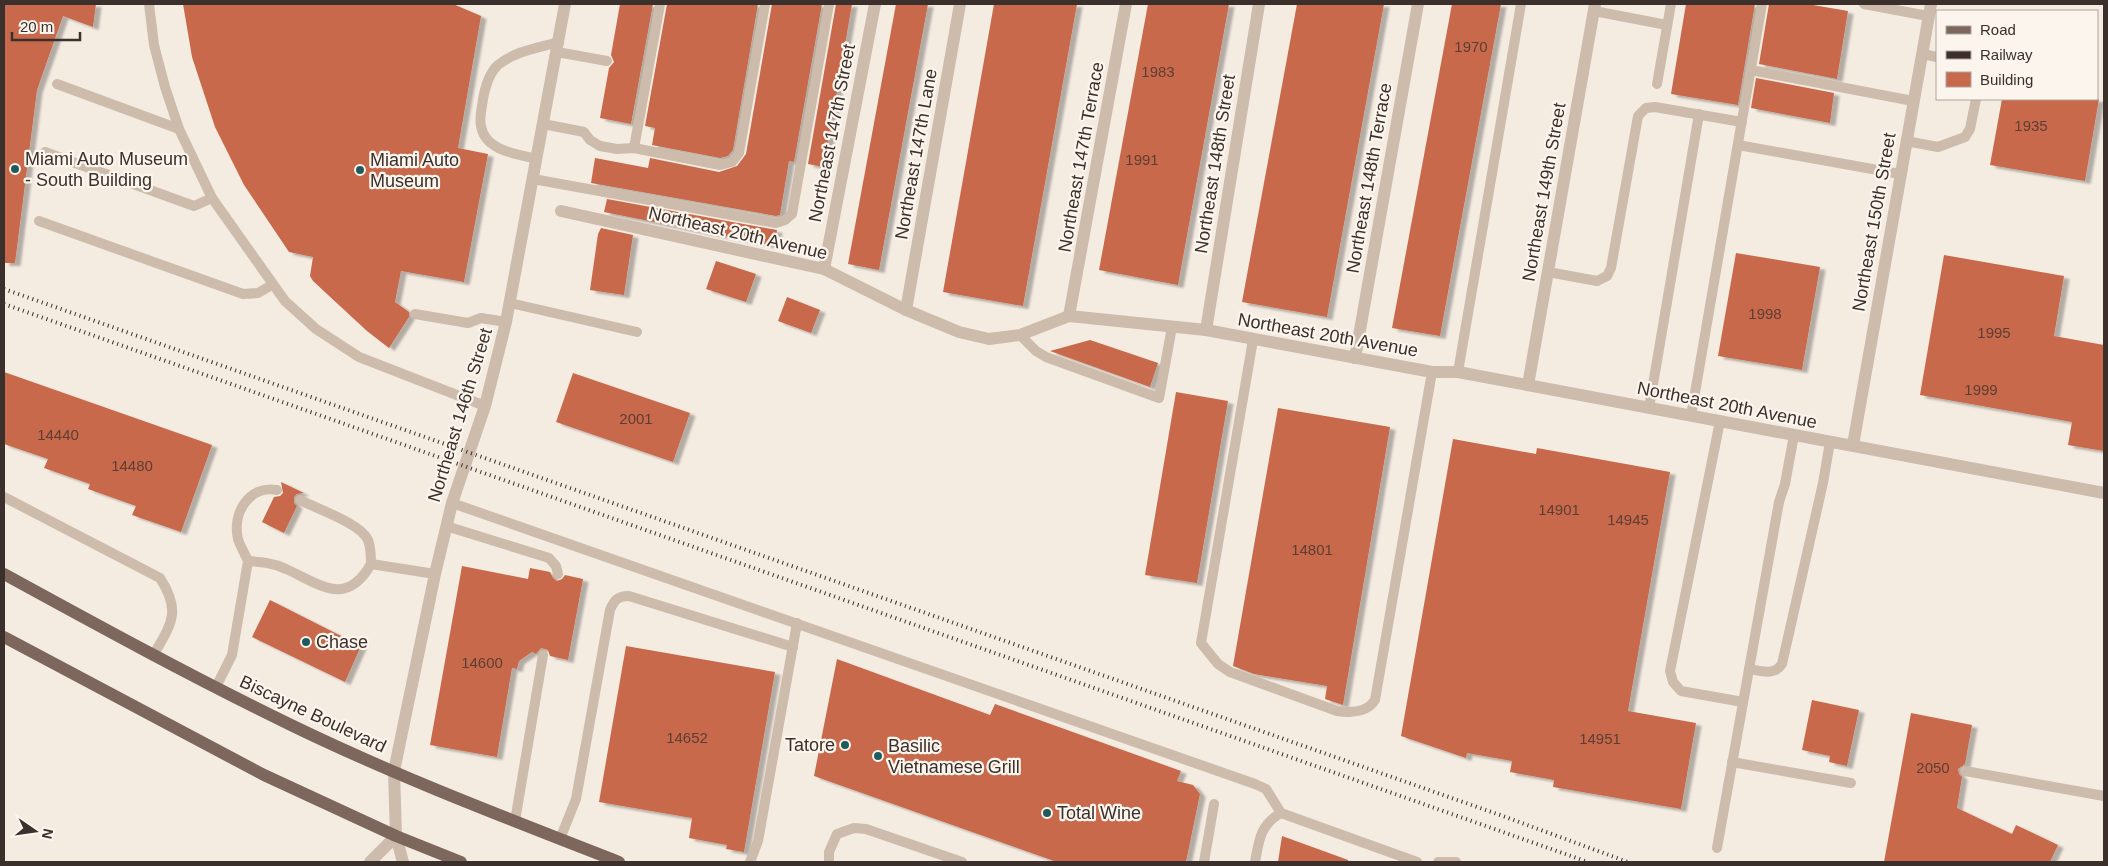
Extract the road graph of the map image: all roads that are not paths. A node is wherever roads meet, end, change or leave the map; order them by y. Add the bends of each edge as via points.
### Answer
1 (148, 4) edge
2 (552, 4) edge
3 (660, 4) edge
4 (765, 4) edge
5 (829, 4) edge
6 (874, 4) edge
7 (960, 4) edge
8 (1126, 4) edge
9 (1259, 4) edge
10 (1418, 4) edge
11 (1521, 4) edge
12 (1671, 4) edge
13 (1762, 4) edge
14 (1864, 4) edge
15 (565, 6) edge
16 (1594, 8) edge
17 (1930, 10) edge
18 (1667, 25) junction
19 (558, 47) junction
20 (1922, 54) junction
21 (1936, 56) edge
22 (607, 61) dead end
23 (1751, 70) junction
24 (57, 84) dead end
25 (1657, 84) dead end
26 (1976, 100) edge
27 (1913, 101) junction
28 (1699, 114) junction
29 (1742, 122) junction
30 (543, 124) junction
31 (180, 129) junction
32 (1906, 141) junction
33 (1738, 145) junction
34 (634, 148) junction
35 (44, 152) dead end
36 (537, 159) junction
37 (1900, 174) junction
38 (533, 179) junction
39 (212, 198) junction
40 (561, 211) dead end
41 (39, 221) dead end
42 (824, 268) junction
43 (1548, 272) junction
44 (272, 285) junction
45 (510, 303) junction
46 (906, 310) junction
47 (415, 314) dead end
48 (1069, 316) junction
49 (506, 322) junction
50 (1172, 327) junction
51 (1206, 330) junction
52 (637, 332) dead end
53 (1020, 335) junction
54 (1253, 340) junction
55 (1355, 358) junction
56 (1432, 372) junction
57 (1458, 372) junction
58 (1528, 385) junction
59 (485, 406) junction
60 (1649, 408) junction
61 (1691, 416) junction
62 (1720, 421) junction
63 (1794, 435) junction
64 (1830, 442) junction
65 (1853, 445) junction
66 (277, 490) dead end
67 (2104, 493) edge
68 (4, 497) edge
69 (300, 500) dead end
70 (452, 503) junction
71 (446, 526) junction
72 (248, 560) junction
73 (371, 564) junction
74 (4, 574) edge
75 (435, 574) junction
76 (558, 574) dead end
77 (798, 623) junction
78 (4, 638) edge
79 (793, 647) junction
80 (543, 655) dead end
81 (153, 656) junction
82 (1749, 669) junction
83 (216, 687) junction
84 (1743, 702) junction
85 (1732, 762) junction
86 (1966, 771) dead end
87 (394, 772) junction
88 (1851, 783) dead end
89 (2104, 796) edge
90 (1214, 804) dead end
91 (1281, 813) junction
92 (515, 821) junction
93 (396, 836) junction
94 (560, 839) junction
95 (1717, 848) dead end
96 (370, 862) edge
97 (403, 862) edge
98 (461, 862) edge
99 (618, 862) edge
100 (750, 862) edge
101 (829, 862) edge
102 (962, 862) edge
103 (1204, 862) edge
104 (1255, 862) edge
105 (1417, 862) edge
106 (1438, 862) edge
107 (1456, 862) edge

1 - 31 lane via 154,45
2 - 15 street
3 - 34 lane
4 - 34 lane via 739,153 732,162 720,165
5 - 38 lane via 792,214 785,220 776,223
6 - 42 street, Northeast 147th Street
7 - 46 street, Northeast 147th Lane
8 - 48 street, Northeast 147th Terrace
9 - 51 street, Northeast 148th Street
10 - 55 street, Northeast 148th Terrace
11 - 57 lane
12 - 18 lane
13 - 23 lane
14 - 17 lane
15 - 19 street, Northeast 146th Street
16 - 18 lane
16 - 43 street, Northeast 149th Street
17 - 20 street, Northeast 150th Street
18 - 25 lane
19 - 22 lane
19 - 30 street, Northeast 146th Street
19 - 36 lane via 515,54 499,64 492,71 484,94 480,126 486,139 503,151
20 - 21 lane
20 - 27 street, Northeast 150th Street
23 - 27 lane
23 - 29 lane
24 - 31 lane
26 - 32 lane via 1970,129 1965,137 1938,147
27 - 32 street, Northeast 150th Street
28 - 29 lane
28 - 43 lane via 1655,107 1646,108 1638,116 1611,268 1606,276 1597,281
28 - 60 lane
29 - 33 lane
30 - 34 lane via 584,132 600,146
30 - 36 street, Northeast 146th Street
31 - 39 lane
32 - 37 street, Northeast 150th Street
33 - 37 lane
33 - 61 lane
35 - 39 lane via 194,206
36 - 38 street, Northeast 146th Street
37 - 65 street, Northeast 150th Street
38 - 45 street, Northeast 146th Street
39 - 44 lane
40 - 42 street, Northeast 20th Avenue
41 - 44 lane via 243,294 258,293
42 - 46 street, Northeast 20th Avenue
43 - 58 street, Northeast 149th Street
44 - 59 lane via 304,319 358,357
45 - 49 street, Northeast 146th Street
45 - 52 lane
46 - 53 street, Northeast 20th Avenue via 959,332 989,339
47 - 49 lane via 468,323 481,318
48 - 50 street, Northeast 20th Avenue
48 - 53 street, Northeast 20th Avenue
49 - 59 street, Northeast 146th Street
50 - 51 street, Northeast 20th Avenue
50 - 53 lane via 1159,398 1046,356
51 - 54 street, Northeast 20th Avenue
54 - 55 street, Northeast 20th Avenue
54 - 56 lane via 1201,643 1218,664 1230,672 1348,713 1371,707 1375,700
55 - 56 street, Northeast 20th Avenue
56 - 57 street, Northeast 20th Avenue
57 - 58 street, Northeast 20th Avenue
58 - 60 street, Northeast 20th Avenue
59 - 70 street, Northeast 146th Street
60 - 61 street, Northeast 20th Avenue
61 - 62 street, Northeast 20th Avenue
62 - 63 street, Northeast 20th Avenue
62 - 84 lane via 1670,671 1673,682 1681,691
63 - 64 street, Northeast 20th Avenue
63 - 82 lane via 1785,484 1778,502
64 - 65 street, Northeast 20th Avenue
64 - 82 lane via 1782,664 1770,673
65 - 67 street, Northeast 20th Avenue
66 - 72 lane via 264,488 254,492 240,511 238,539
68 - 81 lane via 160,578 167,588 173,612 171,624
69 - 73 lane via 360,530 367,538
70 - 71 street, Northeast 146th Street
70 - 77 lane
71 - 75 street, Northeast 146th Street
71 - 76 lane via 549,558
72 - 73 lane via 284,568 328,589 353,586 362,579
72 - 83 lane via 232,655
73 - 75 lane
74 - 81 main road, Biscayne Boulevard
75 - 87 street, Northeast 146th Street
77 - 79 lane
77 - 91 lane via 1255,784 1266,789
78 - 93 main road via 264,775
79 - 94 lane via 629,596 620,596 610,610 576,799
79 - 100 lane via 758,841
80 - 92 lane
81 - 83 main road, Biscayne Boulevard
82 - 84 lane
83 - 87 main road, Biscayne Boulevard
84 - 85 lane
85 - 88 lane
85 - 95 lane
86 - 89 lane
87 - 92 main road, Biscayne Boulevard
87 - 93 street, Northeast 146th Street
90 - 103 lane
91 - 104 lane via 1266,824
91 - 105 lane
92 - 94 main road, Biscayne Boulevard
93 - 96 street
93 - 97 street, Northeast 146th Street
93 - 98 main road
94 - 99 main road, Biscayne Boulevard
101 - 102 lane via 829,852 837,834 854,828 866,829
106 - 107 lane

